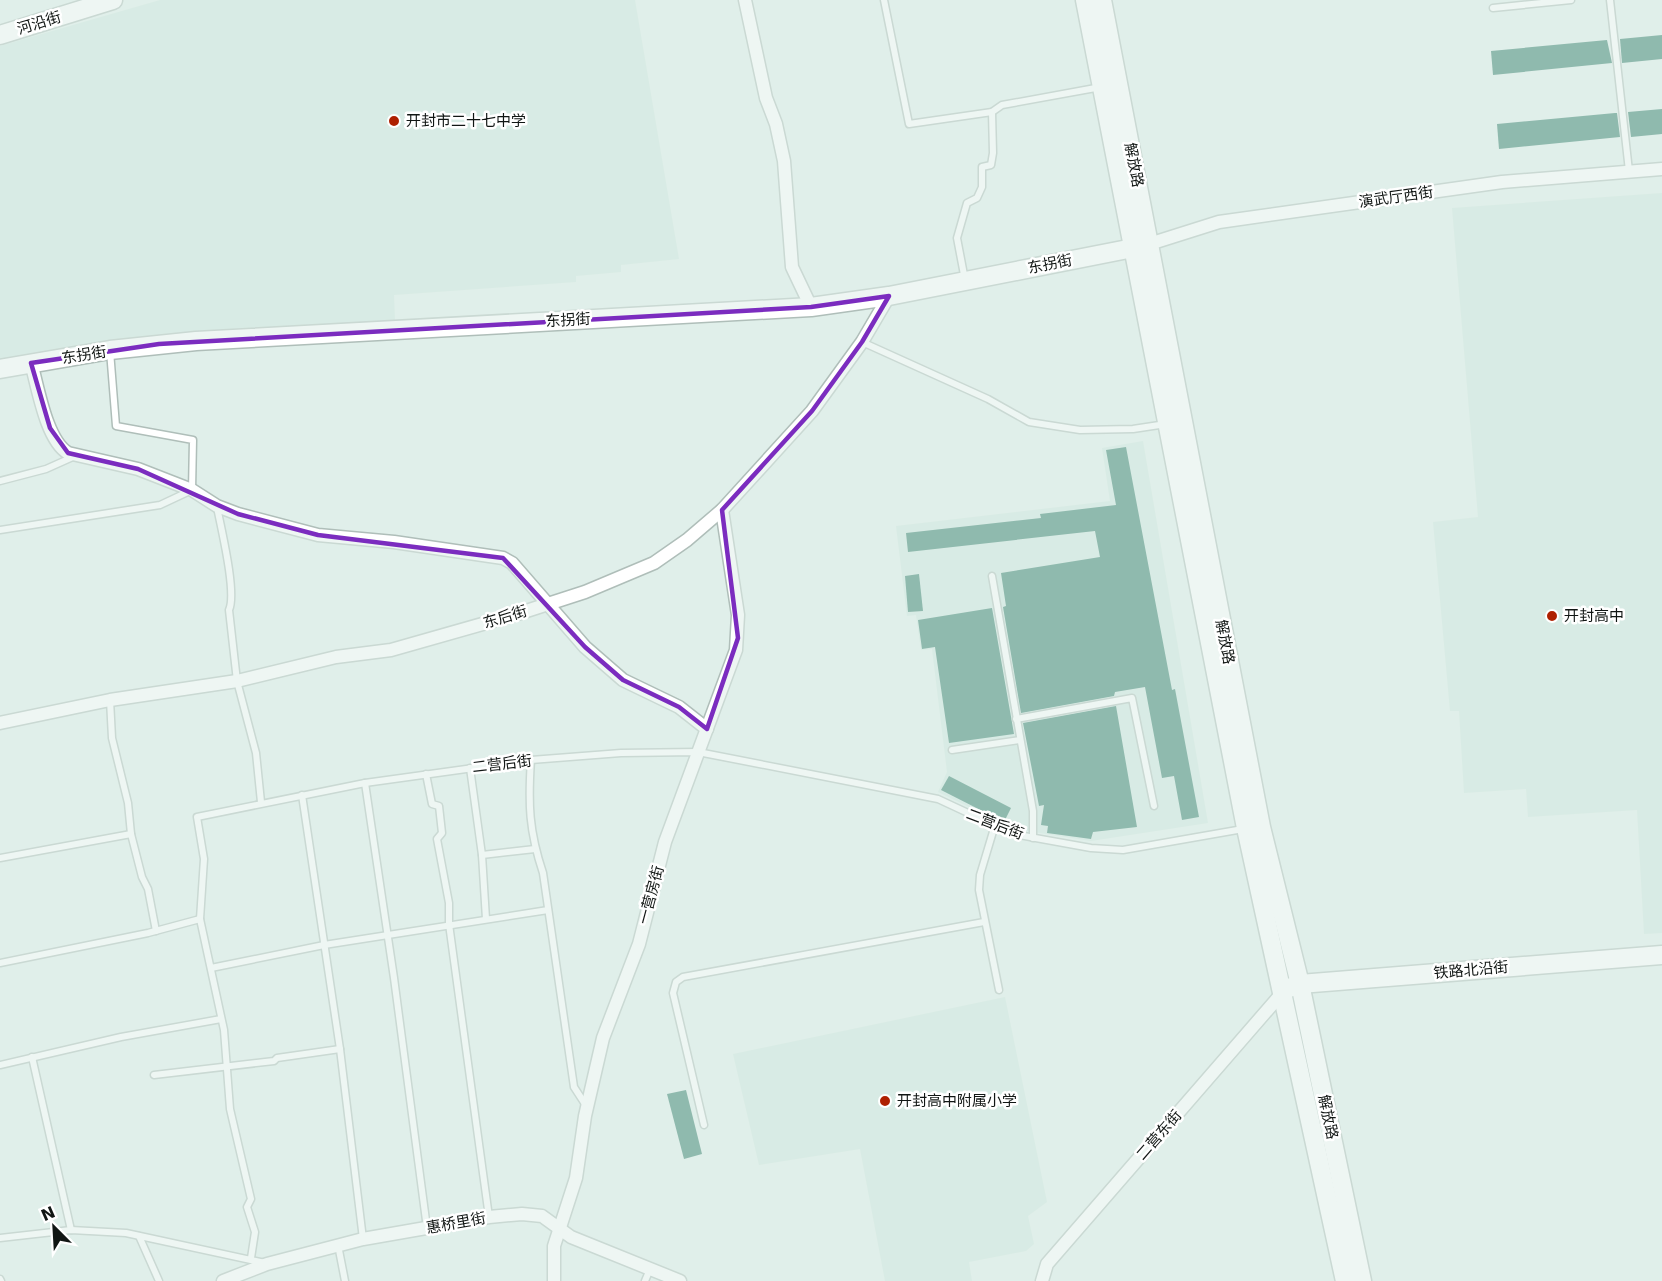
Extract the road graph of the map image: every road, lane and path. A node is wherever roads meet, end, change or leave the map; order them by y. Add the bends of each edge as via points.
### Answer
1 (113, 0) edge
2 (745, 0) edge
3 (884, 0) edge
4 (1085, 0) edge
5 (1102, 0) edge
6 (1572, 0) edge
7 (1610, 0) edge
8 (1493, 8) dead end
9 (0, 35) edge
10 (1102, 87) junction
11 (992, 112) junction
12 (1662, 169) edge
13 (1629, 171) junction
14 (1141, 247) junction
15 (965, 280) junction
16 (889, 296) junction
17 (811, 308) junction
18 (862, 342) junction
19 (110, 350) junction
20 (31, 363) junction
21 (0, 369) edge
22 (1168, 424) junction
23 (75, 456) junction
24 (0, 481) edge
25 (192, 490) junction
26 (217, 506) junction
27 (722, 510) junction
28 (0, 530) edge
29 (992, 576) dead end
30 (547, 604) junction
31 (237, 681) junction
32 (110, 700) junction
33 (1016, 719) junction
34 (0, 723) edge
35 (707, 729) junction
36 (1020, 740) junction
37 (952, 750) dead end
38 (698, 752) junction
39 (531, 760) junction
40 (470, 768) junction
41 (426, 774) junction
42 (365, 783) junction
43 (302, 795) junction
44 (261, 802) junction
45 (1154, 806) dead end
46 (995, 825) junction
47 (1246, 828) junction
48 (131, 834) junction
49 (1033, 838) junction
50 (535, 849) junction
51 (482, 855) junction
52 (0, 858) edge
53 (548, 910) junction
54 (201, 919) junction
55 (486, 919) junction
56 (984, 922) junction
57 (449, 924) junction
58 (156, 931) junction
59 (387, 934) junction
60 (324, 945) junction
61 (1662, 955) edge
62 (0, 963) edge
63 (211, 968) junction
64 (1300, 984) junction
65 (999, 990) dead end
66 (1283, 992) junction
67 (221, 1019) junction
68 (340, 1049) junction
69 (32, 1057) junction
70 (0, 1065) edge
71 (226, 1065) junction
72 (154, 1075) dead end
73 (587, 1107) junction
74 (704, 1125) dead end
75 (489, 1217) junction
76 (427, 1228) junction
77 (558, 1228) junction
78 (71, 1230) junction
79 (139, 1236) junction
80 (0, 1238) edge
81 (363, 1239) junction
82 (338, 1245) junction
83 (251, 1258) junction
84 (267, 1264) junction
85 (650, 1268) junction
86 (159, 1281) edge
87 (223, 1281) edge
88 (345, 1281) edge
89 (554, 1281) edge
90 (645, 1281) edge
91 (680, 1281) edge
92 (1042, 1281) edge
93 (1345, 1281) edge
94 (1362, 1281) edge

1 - 9 main road, 河沿街
2 - 17 street via 784,161 792,267
3 - 11 lane via 909,124
4 - 10 main road, 解放路
5 - 14 main road, 解放路
6 - 8 lane
7 - 13 lane
10 - 11 lane via 1002,105
10 - 14 main road, 解放路
11 - 15 lane via 991,165 982,167 982,187 977,198 967,203 957,237
12 - 13 street, 演武厅西街
13 - 14 street, 演武厅西街 via 1502,182 1219,222
14 - 15 main road, 东拐街
14 - 22 main road, 解放路
14 - 64 main road, 解放路 via 1261,827
15 - 16 main road, 东拐街
16 - 17 main road, 东拐街
16 - 18 street, 东后街
17 - 19 main road, 东拐街 via 252,337
18 - 22 lane via 988,399 1029,422 1080,430
18 - 27 street, 东后街 via 812,411
19 - 20 main road, 东拐街
19 - 25 lane via 116,426 193,440
20 - 21 main road, 东拐街
20 - 23 street via 56,441 61,449
22 - 47 main road, 解放路
23 - 24 lane via 46,470
23 - 25 street via 138,469
25 - 26 street
25 - 28 lane via 160,505
26 - 30 street via 318,535 503,558 512,563
26 - 31 lane via 231,586 229,610
27 - 30 street, 东后街 via 654,563
27 - 35 street, 一营房街 via 738,638
29 - 33 lane
30 - 31 street, 东后街 via 391,650 336,657
30 - 35 street via 585,647 624,680 679,707
31 - 32 street, 东后街
31 - 44 lane via 256,753
32 - 34 street, 东后街
32 - 48 lane via 112,738 128,803
33 - 36 lane
33 - 45 lane via 1132,698
35 - 38 street, 一营房街
36 - 37 lane
36 - 49 lane via 1033,811
38 - 39 lane, 二营后街
38 - 46 lane, 二营后街 via 938,799
38 - 73 street, 一营房街 via 665,842 639,944 603,1038
39 - 40 lane, 二营后街
39 - 50 lane via 528,809
40 - 41 lane, 二营后街
40 - 51 lane
41 - 42 lane, 二营后街
41 - 57 lane via 432,804 439,806 442,833 437,839
42 - 43 lane, 二营后街
42 - 59 lane
43 - 44 lane, 二营后街
43 - 60 lane
44 - 54 lane, 二营后街 via 197,817 204,860
46 - 49 lane, 二营后街
46 - 56 lane via 980,875
47 - 49 lane, 二营后街 via 1123,850
47 - 66 main road, 解放路
48 - 52 lane
48 - 58 lane
50 - 51 lane
50 - 53 lane
51 - 55 lane
53 - 55 lane
53 - 73 lane via 574,1087
54 - 58 lane
54 - 63 lane, 二营后街
55 - 57 lane
56 - 65 lane
56 - 74 lane via 683,977 676,982 673,993
57 - 59 lane
57 - 75 lane
58 - 62 lane
59 - 60 lane
59 - 76 lane
60 - 63 lane
60 - 68 lane
61 - 64 main road, 铁路北沿街
63 - 67 lane, 二营后街
64 - 66 main road, 铁路北沿街
64 - 94 main road, 解放路
66 - 92 street, 二营东街 via 1047,1264
66 - 93 main road, 解放路
67 - 69 lane via 121,1036
67 - 71 lane, 二营后街
68 - 71 lane
68 - 81 lane
69 - 70 lane
69 - 78 lane
71 - 72 lane
71 - 83 lane, 二营后街 via 235,1139 251,1199 247,1207 255,1232
73 - 77 street, 一营房街 via 576,1178
75 - 76 street, 惠桥里街
75 - 77 street, 惠桥里街 via 542,1216
76 - 81 street, 惠桥里街
77 - 85 street, 惠桥里街 via 571,1237
77 - 89 street, 一营房街
78 - 79 lane
78 - 80 lane
79 - 83 lane
79 - 86 lane
81 - 82 street, 惠桥里街
82 - 84 street, 惠桥里街
82 - 88 lane
83 - 84 lane
84 - 87 street, 惠桥里街
85 - 90 lane
85 - 91 street, 惠桥里街

